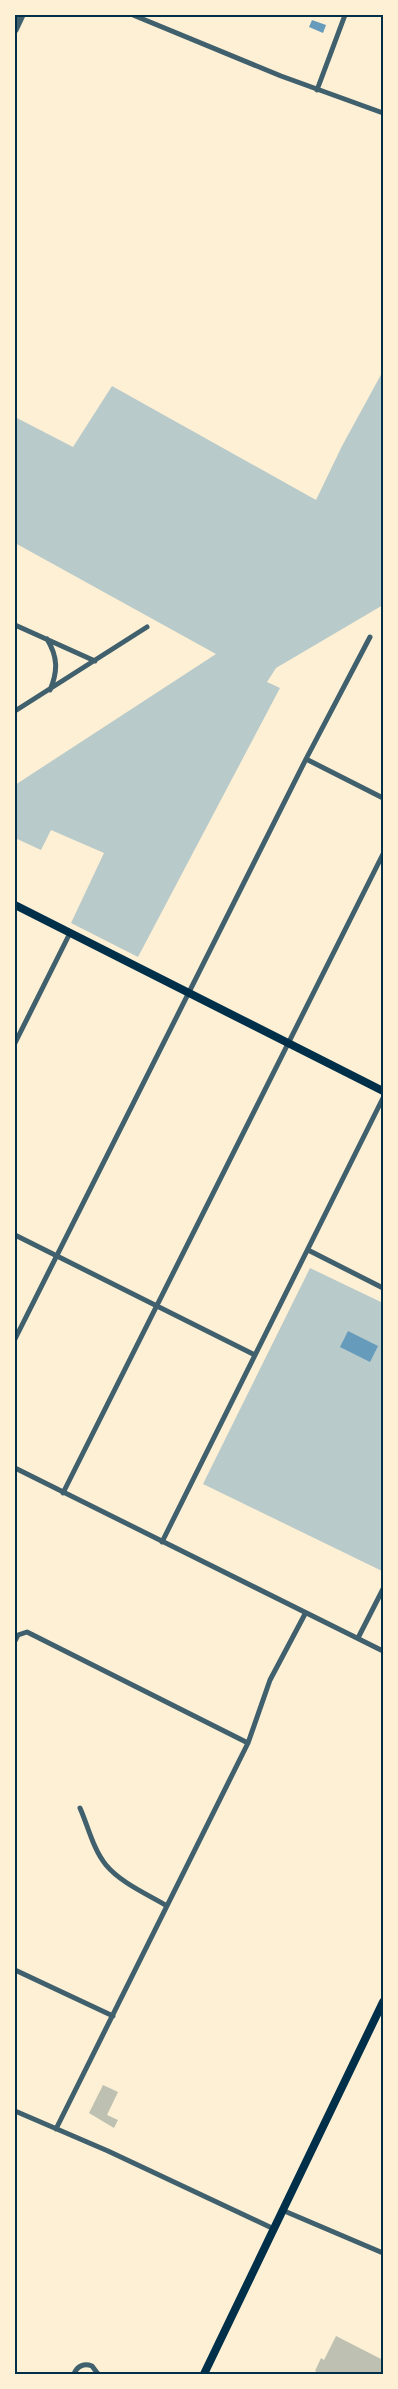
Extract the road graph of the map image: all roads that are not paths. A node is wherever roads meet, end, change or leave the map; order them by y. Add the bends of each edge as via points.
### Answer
1 (22, 15) edge
2 (133, 15) edge
3 (345, 15) edge
4 (15, 30) edge
5 (317, 90) junction
6 (383, 113) edge
7 (15, 625) edge
8 (147, 628) dead end
9 (370, 637) dead end
10 (47, 639) junction
11 (96, 661) junction
12 (50, 690) junction
13 (15, 711) edge
14 (306, 759) junction
15 (383, 798) edge
16 (383, 854) edge
17 (15, 905) edge
18 (70, 933) junction
19 (189, 992) junction
20 (288, 1042) junction
21 (15, 1044) edge
22 (383, 1091) edge
23 (383, 1098) edge
24 (15, 1235) edge
25 (308, 1250) junction
26 (56, 1256) junction
27 (383, 1288) edge
28 (156, 1307) junction
29 (15, 1339) edge
30 (255, 1355) junction
31 (15, 1468) edge
32 (63, 1493) junction
33 (162, 1542) junction
34 (383, 1589) edge
35 (305, 1614) junction
36 (358, 1638) junction
37 (15, 1641) edge
38 (383, 1651) edge
39 (248, 1743) junction
40 (80, 1808) dead end
41 (167, 1906) junction
42 (15, 1970) edge
43 (383, 2002) edge
44 (113, 2016) junction
45 (15, 2111) edge
46 (56, 2130) junction
47 (282, 2210) junction
48 (274, 2229) junction
49 (383, 2253) edge
50 (74, 2374) edge
51 (98, 2374) edge
52 (204, 2374) edge

1 - 4 street
2 - 5 street
3 - 5 street
5 - 6 street
7 - 10 street
8 - 11 street
9 - 14 street
10 - 11 street
10 - 12 street via 57,662 56,677
11 - 12 street
12 - 13 street
14 - 15 street
14 - 19 street
16 - 20 street
17 - 18 main road
18 - 19 main road
18 - 21 street
19 - 20 main road
19 - 26 street
20 - 22 main road
20 - 28 street
23 - 25 street
24 - 26 street
25 - 27 street
25 - 30 street
26 - 28 street
26 - 29 street
28 - 30 street
28 - 32 street
30 - 33 street
31 - 32 street
32 - 33 street
33 - 35 street
34 - 36 street
35 - 36 street
35 - 39 street via 270,1680
36 - 38 street
37 - 39 street via 18,1635 27,1632
39 - 41 street
40 - 41 street via 106,1866 121,1879
41 - 44 street
42 - 44 street
43 - 47 main road
44 - 46 street
45 - 46 street
46 - 48 street
47 - 48 main road
47 - 49 street
48 - 52 main road
50 - 51 street via 85,2364 92,2366

